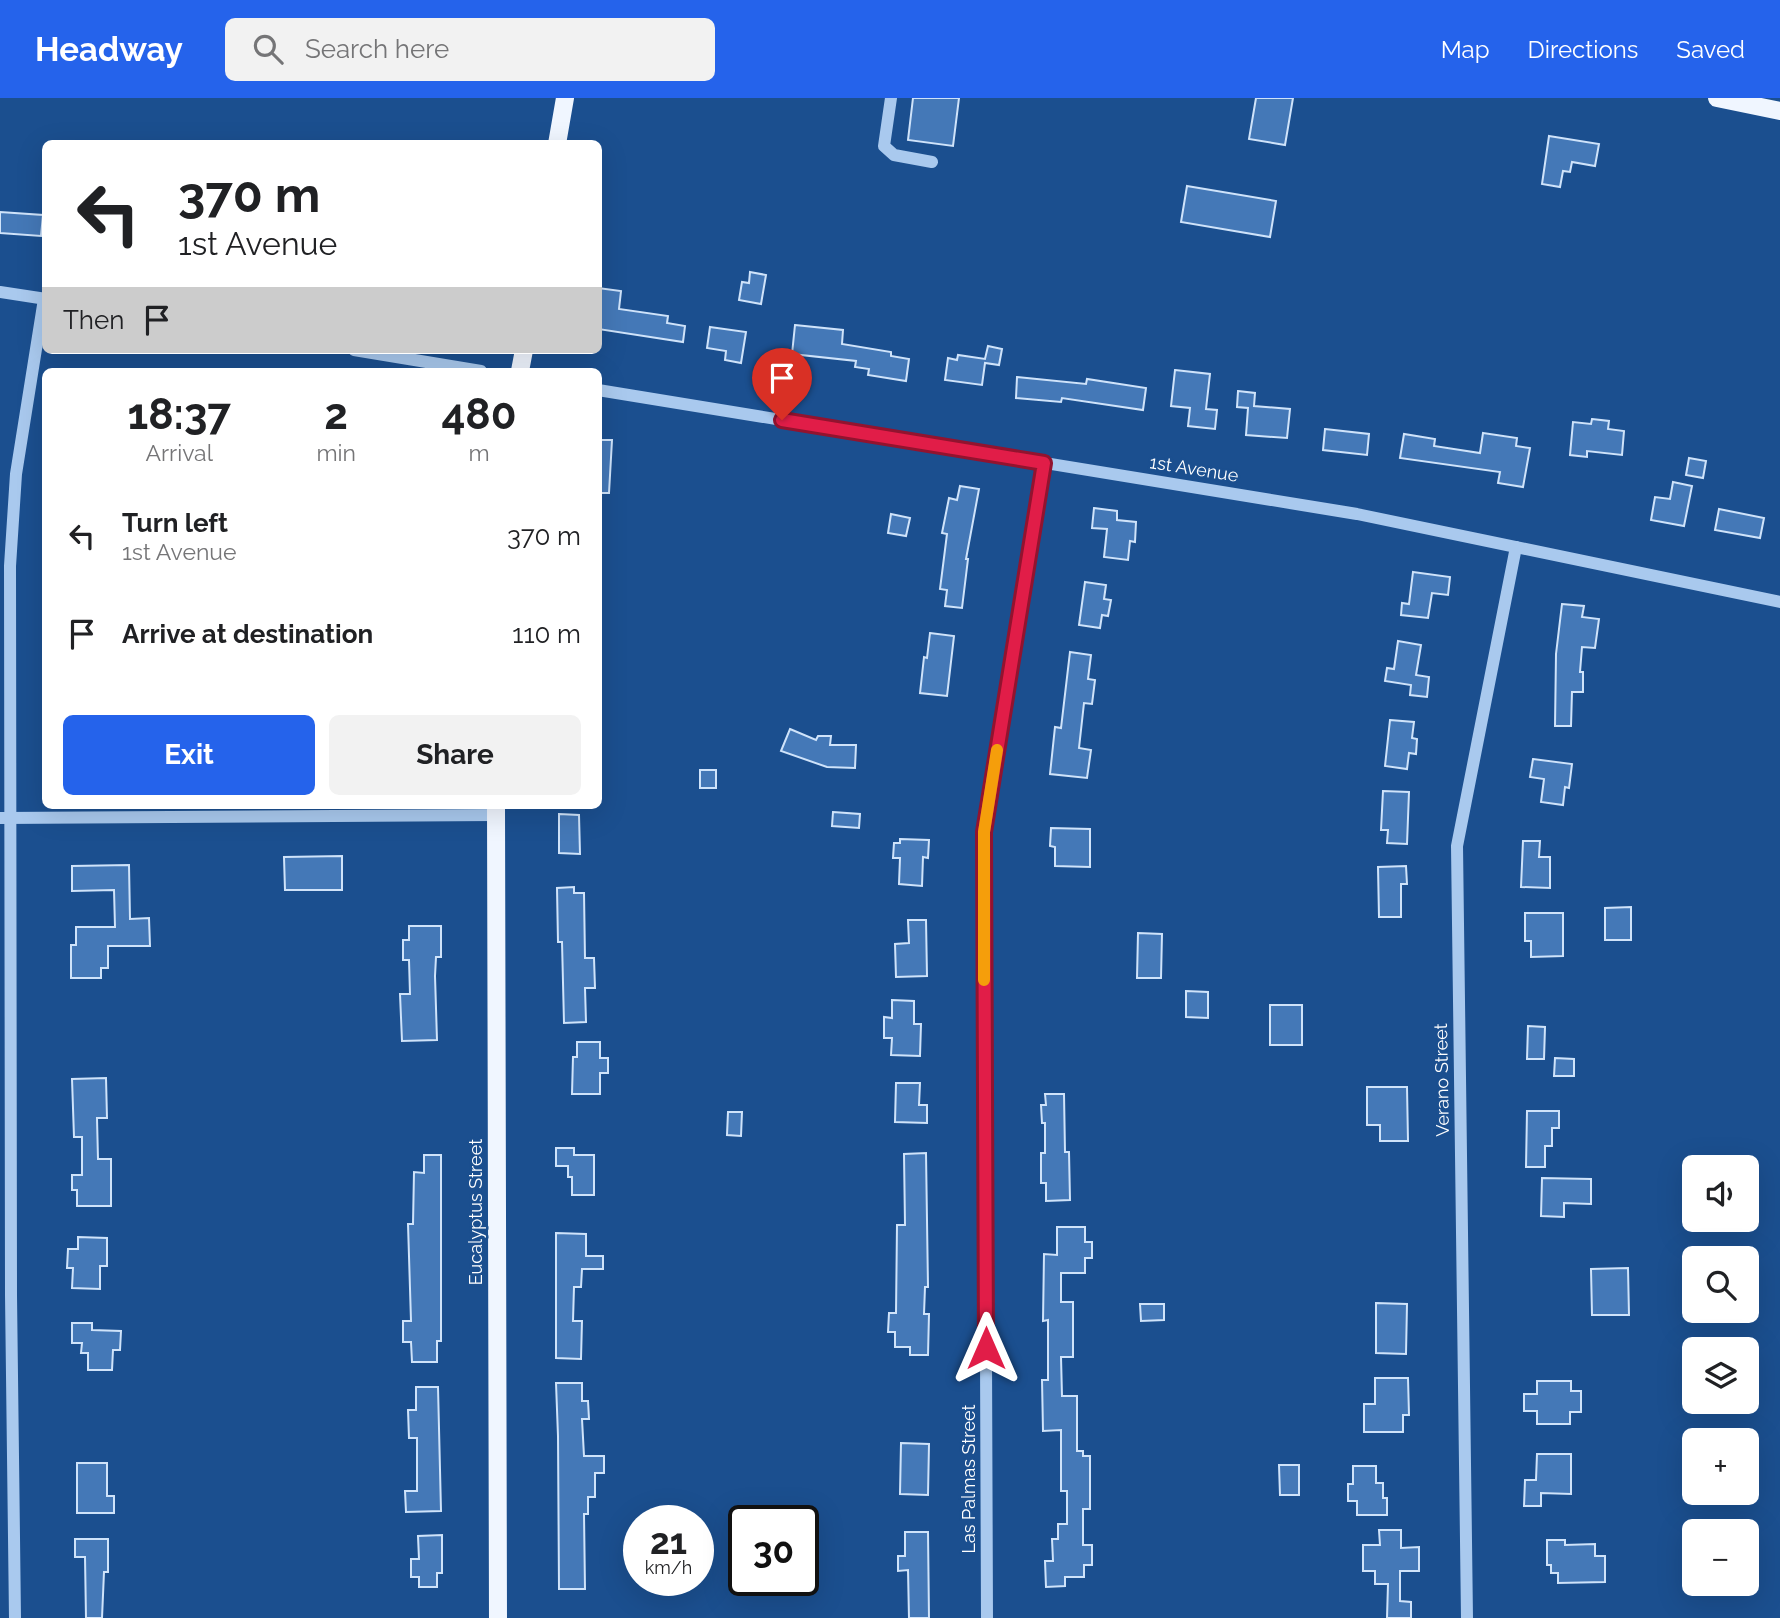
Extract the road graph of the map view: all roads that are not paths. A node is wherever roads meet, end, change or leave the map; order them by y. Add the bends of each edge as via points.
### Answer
1 (565, 98) edge
2 (891, 98) edge
3 (1717, 98) edge
4 (1780, 111) edge
5 (558, 140) edge
6 (932, 162) dead end
7 (0, 292) edge
8 (42, 299) edge
9 (42, 316) edge
10 (378, 354) edge
11 (463, 368) edge
12 (602, 391) edge
13 (1044, 463) junction
14 (1516, 547) junction
15 (1780, 602) edge
16 (496, 810) edge
17 (6, 818) edge
18 (6, 1295) edge
19 (15, 1618) edge
20 (498, 1618) edge
21 (987, 1618) edge
22 (1467, 1618) edge

1 - 5 main road
2 - 6 street via 884,146 894,155
3 - 4 main road
7 - 8 street
9 - 17 street via 12,506
10 - 11 street
12 - 13 street, 1st Avenue
13 - 14 street, 1st Avenue via 1357,514
13 - 21 street, Las Palmas Street via 984,832
14 - 15 street, 1st Avenue
14 - 22 street, Verano Street via 1457,846
16 - 17 street
16 - 20 main road, Eucalyptus Street
17 - 18 street
18 - 19 street

